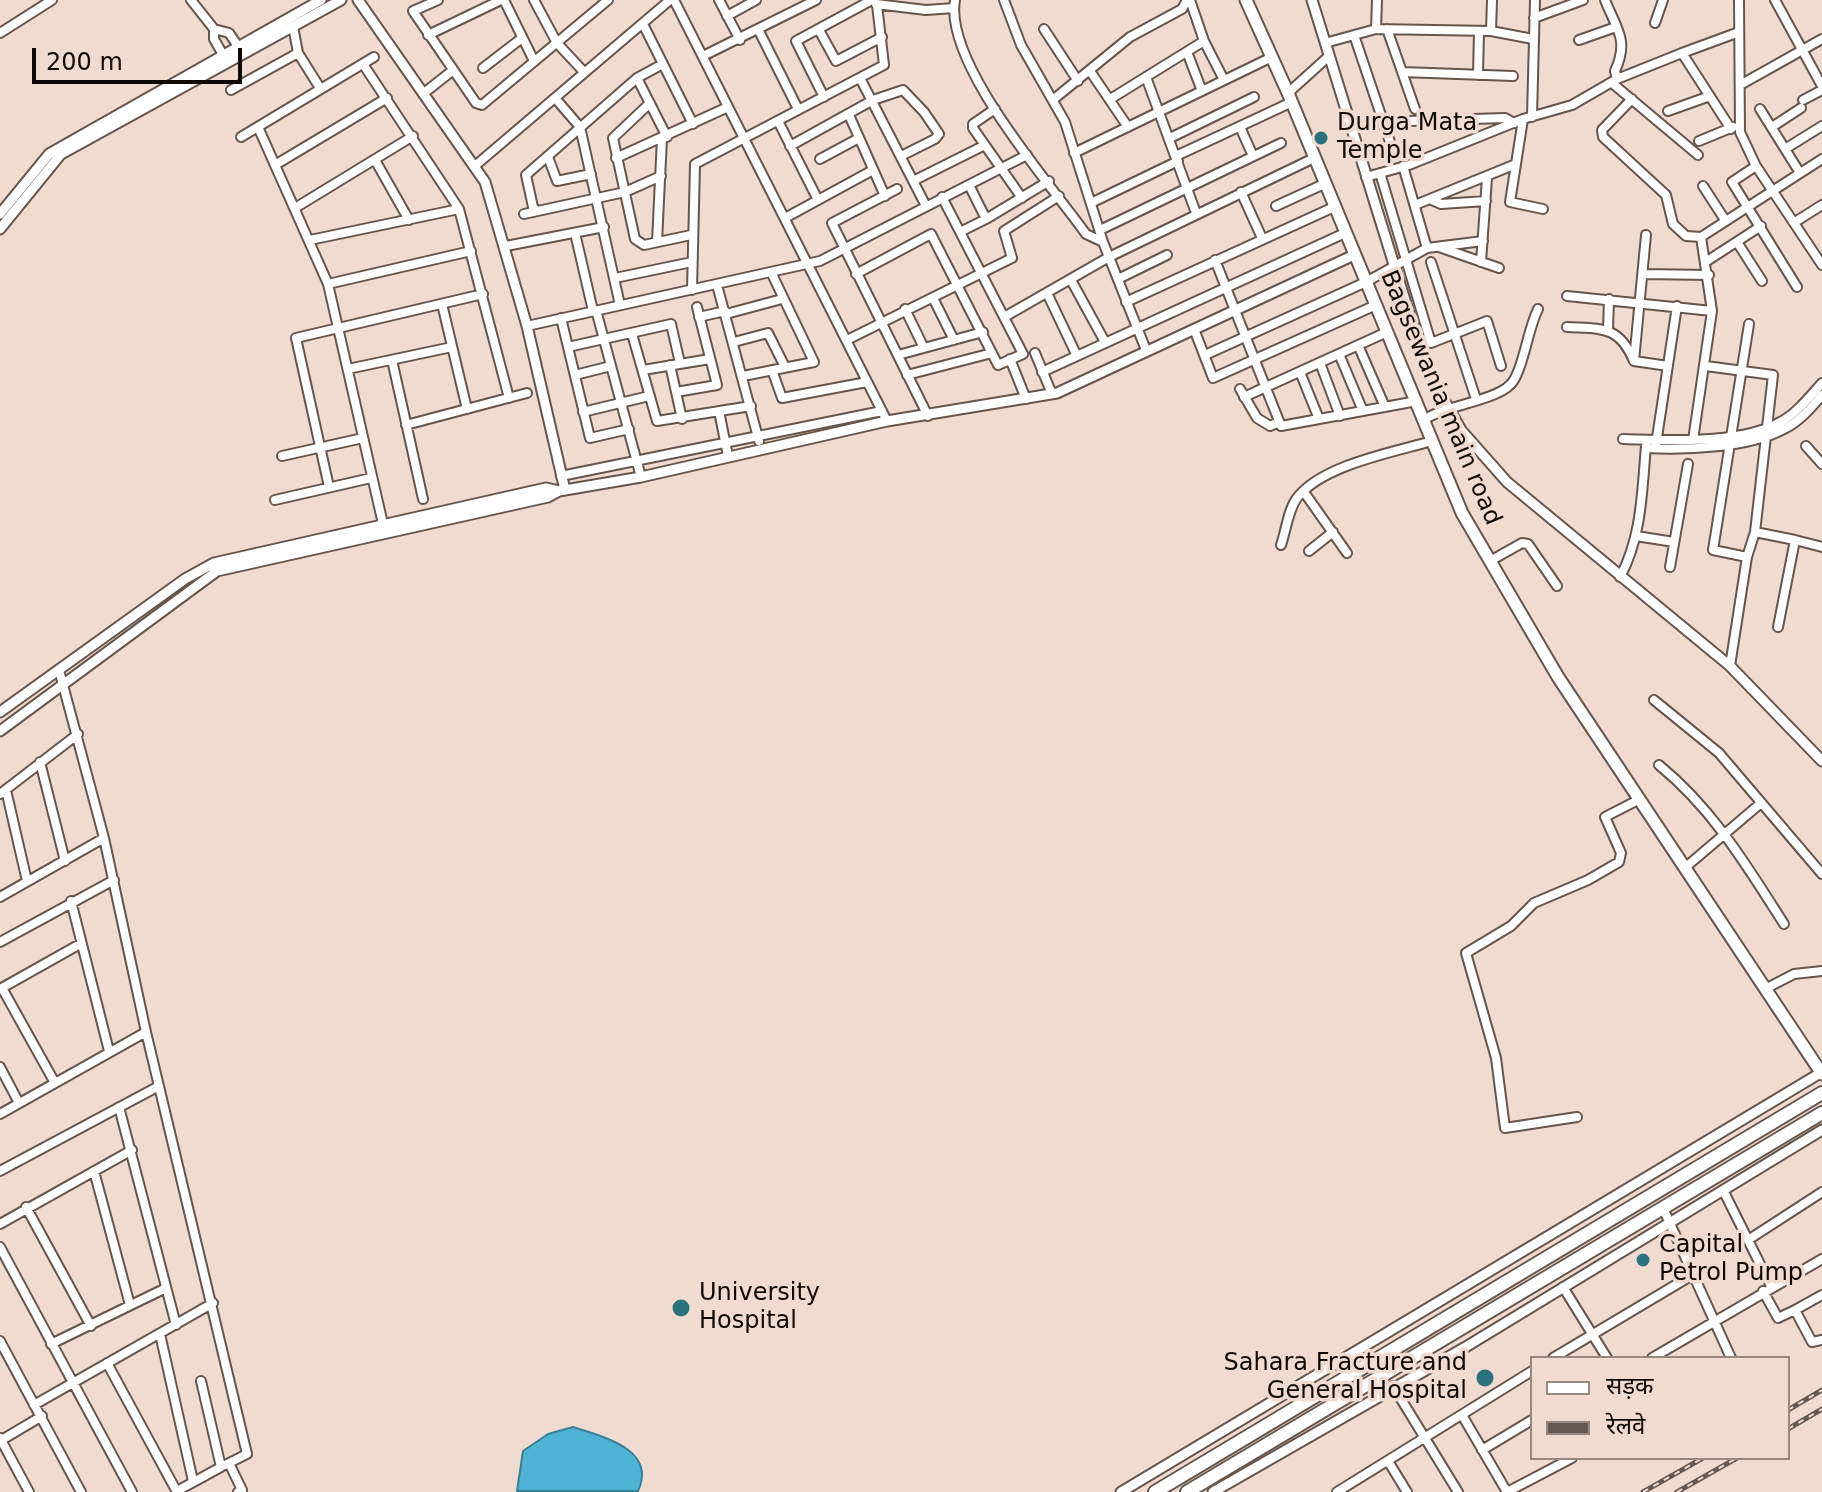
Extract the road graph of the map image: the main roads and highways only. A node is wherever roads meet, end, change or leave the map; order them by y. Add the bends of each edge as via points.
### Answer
1 (1246, 0) edge
2 (1822, 1073) edge
3 (1822, 1093) edge
4 (1822, 1113) edge
5 (1155, 1492) edge
6 (1187, 1492) edge

1 - 2 main road, Bagsewania main road via 1462,513 1558,677
3 - 5 main road
4 - 6 main road

